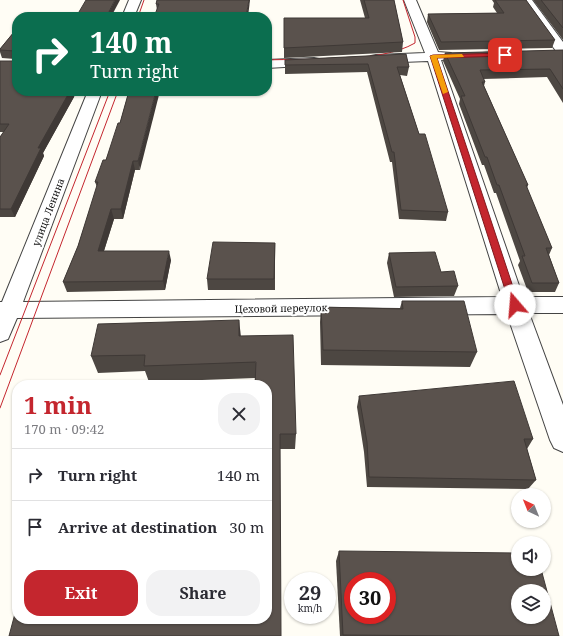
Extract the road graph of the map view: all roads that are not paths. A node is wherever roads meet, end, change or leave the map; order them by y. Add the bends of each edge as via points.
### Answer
1 (135, 0) edge
2 (410, 0) edge
3 (526, 0) edge
4 (130, 12) edge
5 (563, 52) edge
6 (548, 54) edge
7 (433, 56) junction
8 (456, 56) edge
9 (362, 60) edge
10 (330, 61) edge
11 (272, 64) edge
12 (93, 96) edge
13 (515, 305) junction
14 (563, 305) edge
15 (5, 310) edge
16 (0, 333) edge
17 (563, 440) edge

1 - 4 street
2 - 7 street
3 - 5 street
5 - 6 street
7 - 8 street
7 - 9 street
7 - 13 street
10 - 11 street
12 - 15 street, улица Ленина
13 - 14 street, Цеховой переулок
13 - 15 street, Цеховой переулок
13 - 17 street
15 - 16 street, улица Ленина

